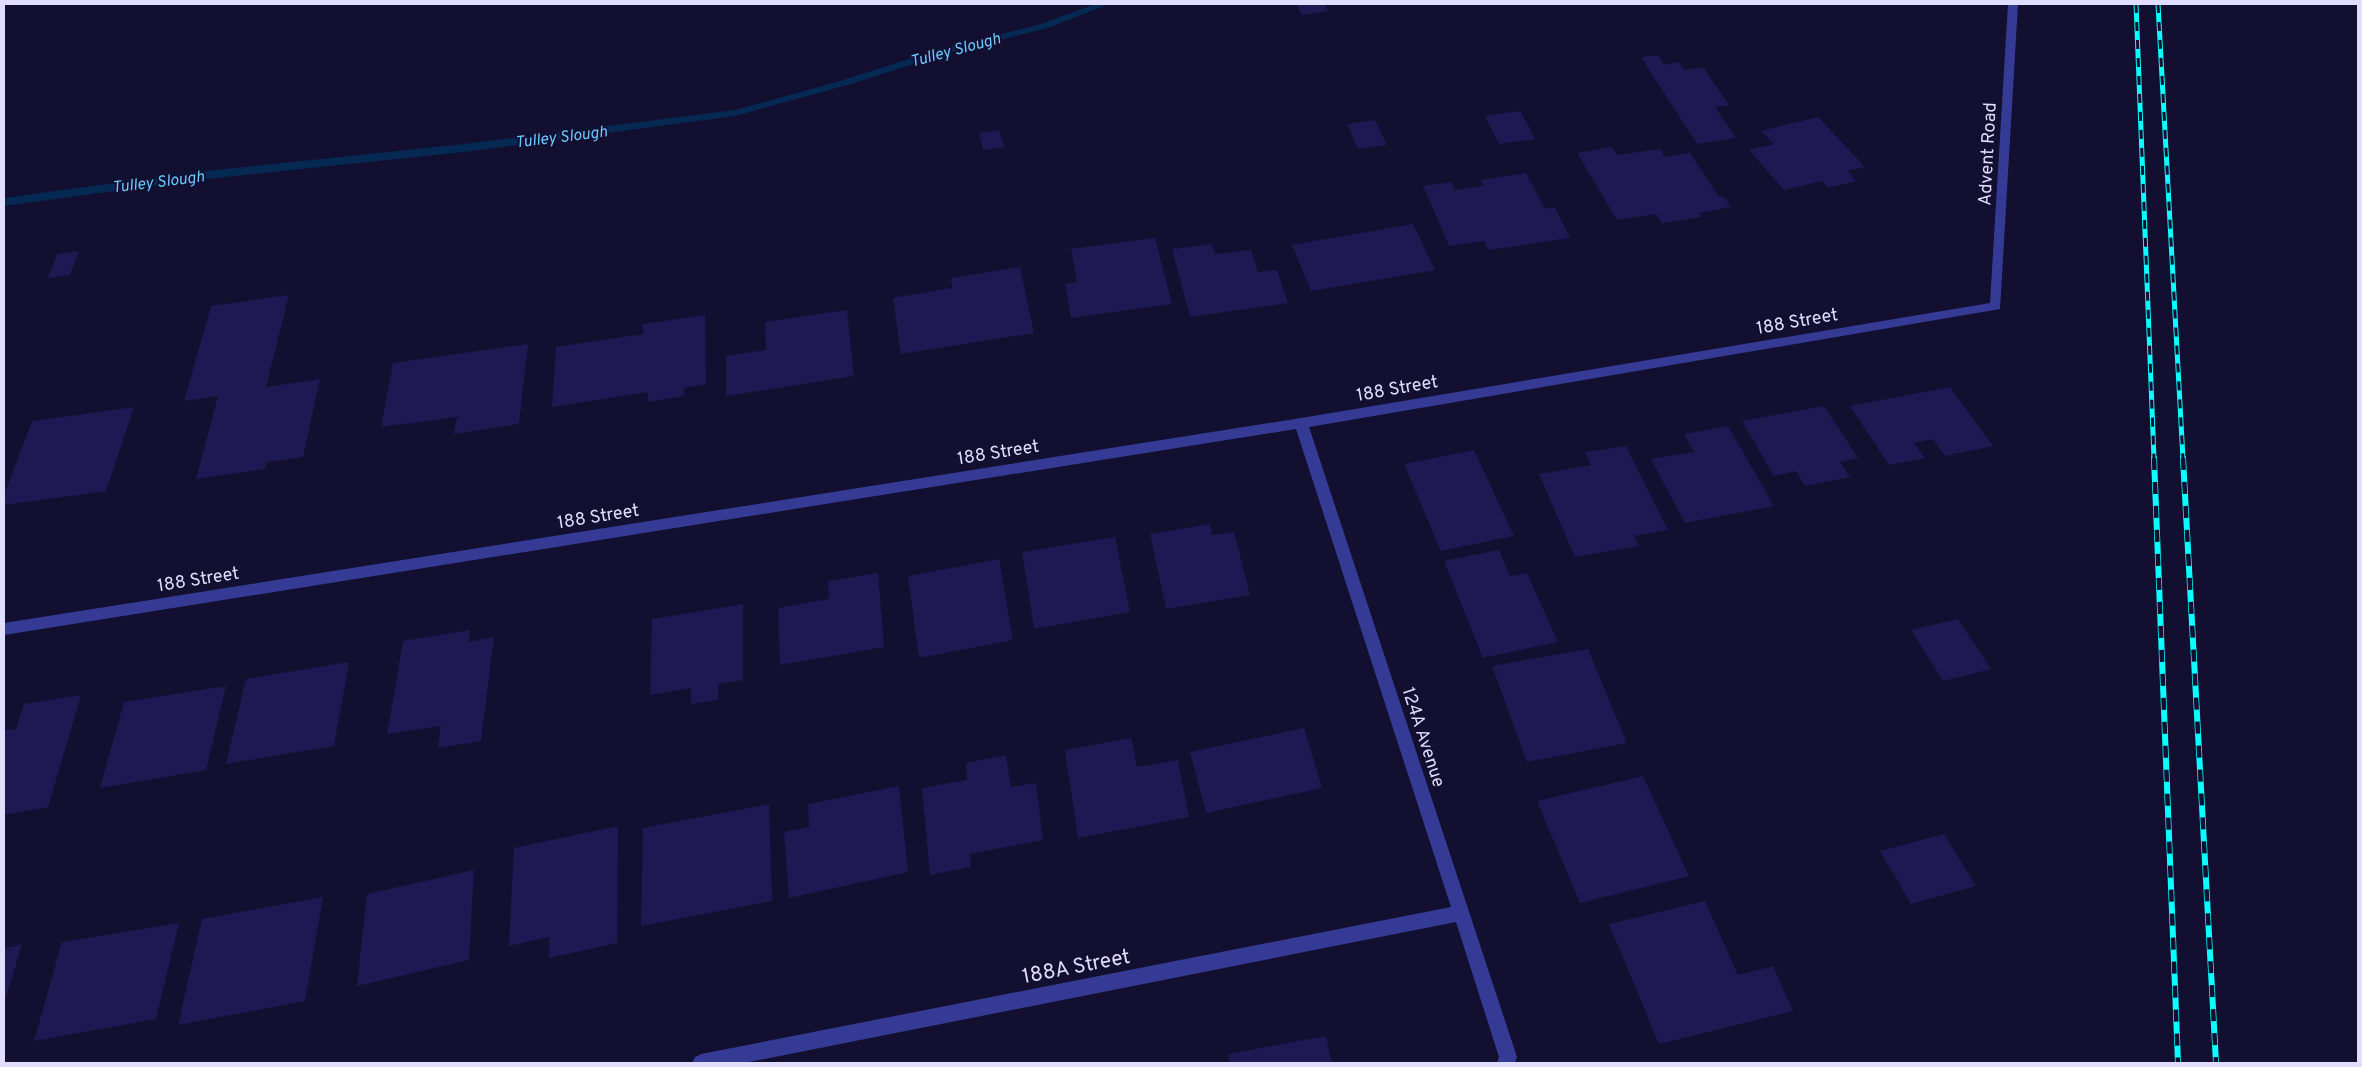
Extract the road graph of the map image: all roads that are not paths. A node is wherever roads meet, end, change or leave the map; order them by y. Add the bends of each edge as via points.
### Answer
1 (2014, 4) edge
2 (1996, 306) joint
3 (1301, 423) junction
4 (4, 629) edge
5 (1460, 913) junction
6 (701, 1063) edge
7 (1506, 1063) edge

1 - 2 street, Advent Road
2 - 3 street, 188 Street
3 - 4 street, 188 Street
3 - 5 street, 124A Avenue
5 - 6 street, 188A Street
5 - 7 street, 124A Avenue via 1508,1057

